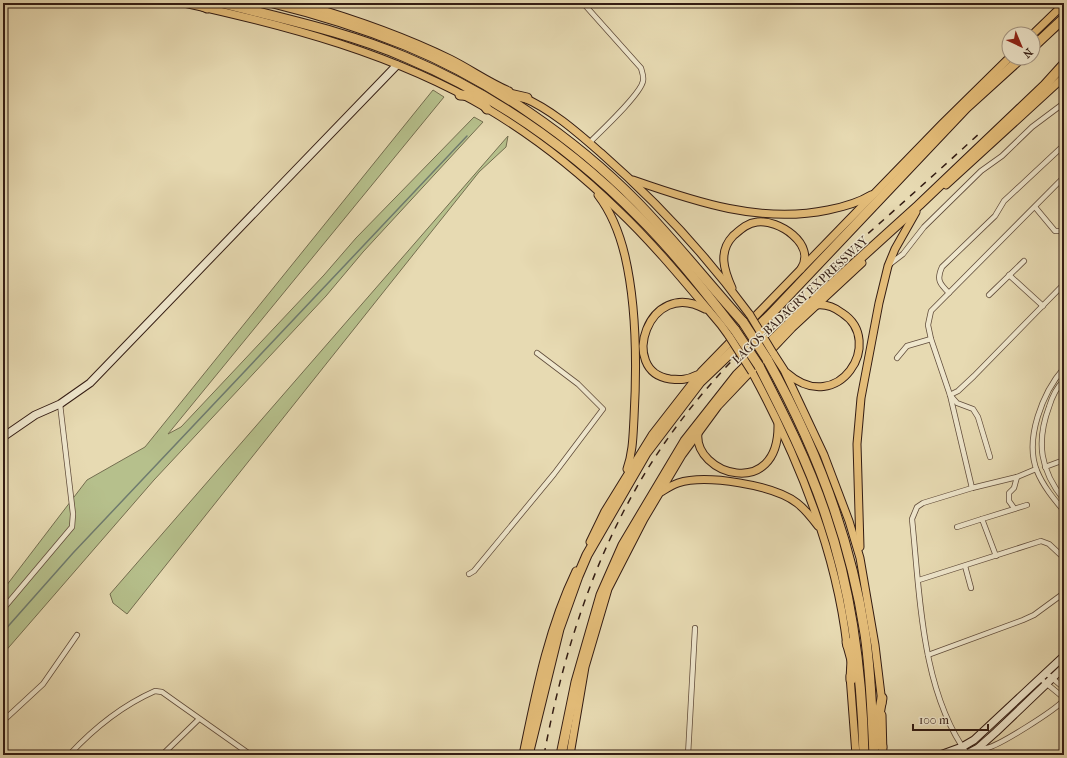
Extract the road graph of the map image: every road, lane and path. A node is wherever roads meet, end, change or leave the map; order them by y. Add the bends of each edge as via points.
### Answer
1 (184, 3) edge
2 (196, 3) edge
3 (222, 3) edge
4 (273, 3) edge
5 (299, 3) edge
6 (583, 3) edge
7 (1064, 4) edge
8 (207, 8) junction
9 (1064, 18) edge
10 (1041, 26) edge
11 (1041, 40) edge
12 (1064, 64) edge
13 (397, 65) junction
14 (1001, 66) edge
15 (1012, 66) edge
16 (1064, 78) edge
17 (490, 87) junction
18 (460, 95) junction
19 (511, 96) junction
20 (526, 98) junction
21 (485, 101) junction
22 (1064, 103) edge
23 (521, 109) junction
24 (589, 142) junction
25 (1064, 145) edge
26 (1059, 151) junction
27 (1064, 155) edge
28 (1064, 177) edge
29 (630, 179) junction
30 (588, 184) junction
31 (882, 186) junction
32 (1034, 207) junction
33 (916, 212) junction
34 (1064, 228) edge
35 (1024, 261) dead end
36 (888, 266) junction
37 (797, 275) junction
38 (1009, 275) junction
39 (1064, 284) edge
40 (949, 293) junction
41 (735, 295) junction
42 (989, 295) dead end
43 (817, 305) junction
44 (1043, 306) junction
45 (710, 312) junction
46 (732, 333) junction
47 (931, 339) junction
48 (536, 353) dead end
49 (770, 356) junction
50 (897, 358) dead end
51 (1064, 368) edge
52 (756, 369) junction
53 (784, 370) junction
54 (701, 372) junction
55 (1064, 380) edge
56 (950, 395) junction
57 (60, 404) junction
58 (778, 423) junction
59 (698, 433) junction
60 (3, 437) edge
61 (990, 457) dead end
62 (1064, 460) edge
63 (1045, 466) junction
64 (1036, 469) junction
65 (1017, 477) junction
66 (618, 488) junction
67 (972, 488) junction
68 (660, 493) junction
69 (1064, 500) edge
70 (1027, 505) dead end
71 (1014, 508) junction
72 (1064, 511) edge
73 (982, 519) junction
74 (957, 527) dead end
75 (824, 537) junction
76 (996, 556) junction
77 (860, 558) junction
78 (1064, 558) edge
79 (965, 566) junction
80 (469, 574) dead end
81 (918, 580) junction
82 (971, 588) dead end
83 (1064, 593) edge
84 (3, 609) edge
85 (695, 628) dead end
86 (77, 635) dead end
87 (851, 641) junction
88 (928, 655) junction
89 (1064, 656) edge
90 (1064, 667) edge
91 (1043, 676) junction
92 (1052, 678) junction
93 (854, 679) junction
94 (1047, 684) junction
95 (1064, 688) edge
96 (882, 698) junction
97 (870, 699) junction
98 (1064, 699) edge
99 (199, 719) junction
100 (3, 721) edge
101 (877, 725) junction
102 (962, 747) junction
103 (978, 748) junction
104 (878, 751) edge
105 (69, 755) edge
106 (162, 755) edge
107 (251, 755) edge
108 (523, 755) edge
109 (528, 755) edge
110 (561, 755) edge
111 (570, 755) edge
112 (688, 755) edge
113 (856, 755) edge
114 (864, 755) edge
115 (940, 755) edge
116 (966, 755) edge

1 - 8 main road
2 - 8 highway
3 - 21 highway via 351,37 405,57 467,87
4 - 17 highway via 349,24 392,40
5 - 17 main road via 372,25 403,38 451,60
6 - 24 street via 641,68 644,80 626,105
7 - 10 main road
8 - 13 main road via 346,46
9 - 11 highway
12 - 110 highway, LAGOS-BADAGRY EXPRESSWAY via 919,205 802,311 737,375 701,419 648,500 610,572 581,663
13 - 18 main road
13 - 57 street via 90,383
14 - 31 main road, LAGOS-BADAGRY EXPRESSWAY
15 - 109 highway, LAGOS-BADAGRY EXPRESSWAY via 966,108 769,316 700,382 646,453 591,548 578,576 559,629
16 - 33 main road, LAGOS-BADAGRY EXPRESSWAY
17 - 19 highway
17 - 20 main road
17 - 21 highway
17 - 23 highway
18 - 21 highway
18 - 21 main road
19 - 20 highway
19 - 23 highway
20 - 24 main road
21 - 30 main road
21 - 46 highway via 542,133 639,217 671,251
22 - 36 street via 981,171 924,227 903,254
23 - 49 highway, bridge via 580,150 636,201
24 - 29 main road
25 - 26 street
26 - 27 street
26 - 40 street via 1004,201 995,216 942,268 938,281
28 - 32 street
29 - 31 main road via 696,202 744,212 784,214 816,212 853,204
29 - 41 main road via 672,219
30 - 45 main road via 636,228
30 - 66 main road via 599,196 613,220 625,254 631,293 635,367 632,451
31 - 37 main road, LAGOS-BADAGRY EXPRESSWAY
32 - 34 street via 1055,231 1061,232
32 - 40 street
33 - 36 main road
33 - 43 main road, LAGOS-BADAGRY EXPRESSWAY
35 - 38 street
36 - 77 main road via 865,374 857,444
37 - 41 main road via 803,266 804,254 798,241 782,227 756,222 742,227 728,242 724,252 725,273
37 - 54 main road, LAGOS-BADAGRY EXPRESSWAY
38 - 42 street
38 - 44 street
39 - 44 street
40 - 47 street via 932,310 928,325
41 - 49 main road, bridge via 750,315
43 - 53 main road via 826,304 845,314 852,323 858,339 858,357 843,378 825,387 803,385
43 - 59 main road, LAGOS-BADAGRY EXPRESSWAY via 718,406
44 - 56 street via 958,391
45 - 46 main road
45 - 54 main road via 691,304 669,306 650,320 644,334 644,358 651,369 663,378 683,380
46 - 52 highway, bridge
47 - 50 street via 907,346
47 - 56 street
48 - 80 street via 578,384 603,409 549,480
49 - 53 main road
49 - 97 highway via 835,507 847,546 868,656
51 - 64 street via 1046,392 1038,416 1034,436
52 - 58 main road
52 - 87 highway via 788,423 826,516 843,578
53 - 77 main road via 830,471
54 - 66 main road, LAGOS-BADAGRY EXPRESSWAY via 652,435
55 - 63 street via 1053,396 1044,423 1041,437
56 - 61 street via 957,403 973,409 978,417
56 - 67 street
57 - 60 street via 35,415
57 - 84 street via 72,527
58 - 59 main road via 778,439 771,457 764,465 745,474 727,472 711,461 703,451
58 - 75 main road via 806,486
59 - 68 main road, LAGOS-BADAGRY EXPRESSWAY
62 - 63 street
63 - 69 street
64 - 65 street
64 - 72 street via 1048,491
65 - 67 street
65 - 71 street via 1014,488 1009,493 1009,501
66 - 108 main road, LAGOS-BADAGRY EXPRESSWAY via 565,594 540,672
67 - 81 street via 923,503 914,512 912,519
68 - 75 main road via 678,483 705,480 766,488 797,503 809,514
68 - 111 main road, LAGOS-BADAGRY EXPRESSWAY via 608,589 585,668
70 - 71 street
71 - 73 street
73 - 74 street
73 - 76 street
75 - 87 main road
76 - 78 street via 1041,541 1049,544
76 - 79 street
77 - 96 main road
79 - 81 street
79 - 82 street
81 - 88 street
83 - 88 street via 1034,615
85 - 112 street
86 - 100 street via 43,684
87 - 93 highway
87 - 93 highway
88 - 102 street via 935,685 952,732
89 - 91 street
90 - 92 street
91 - 92 street
91 - 94 street
91 - 102 street via 988,728
92 - 94 street
92 - 95 street
93 - 113 main road
93 - 114 highway
94 - 98 street
94 - 103 street
96 - 101 highway
96 - 104 main road
97 - 101 highway
97 - 104 highway
98 - 103 street via 1030,724 992,746
99 - 105 street via 162,692 155,691 116,712
99 - 106 street
99 - 107 street
101 - 104 highway
102 - 115 street
102 - 116 street
103 - 116 street

